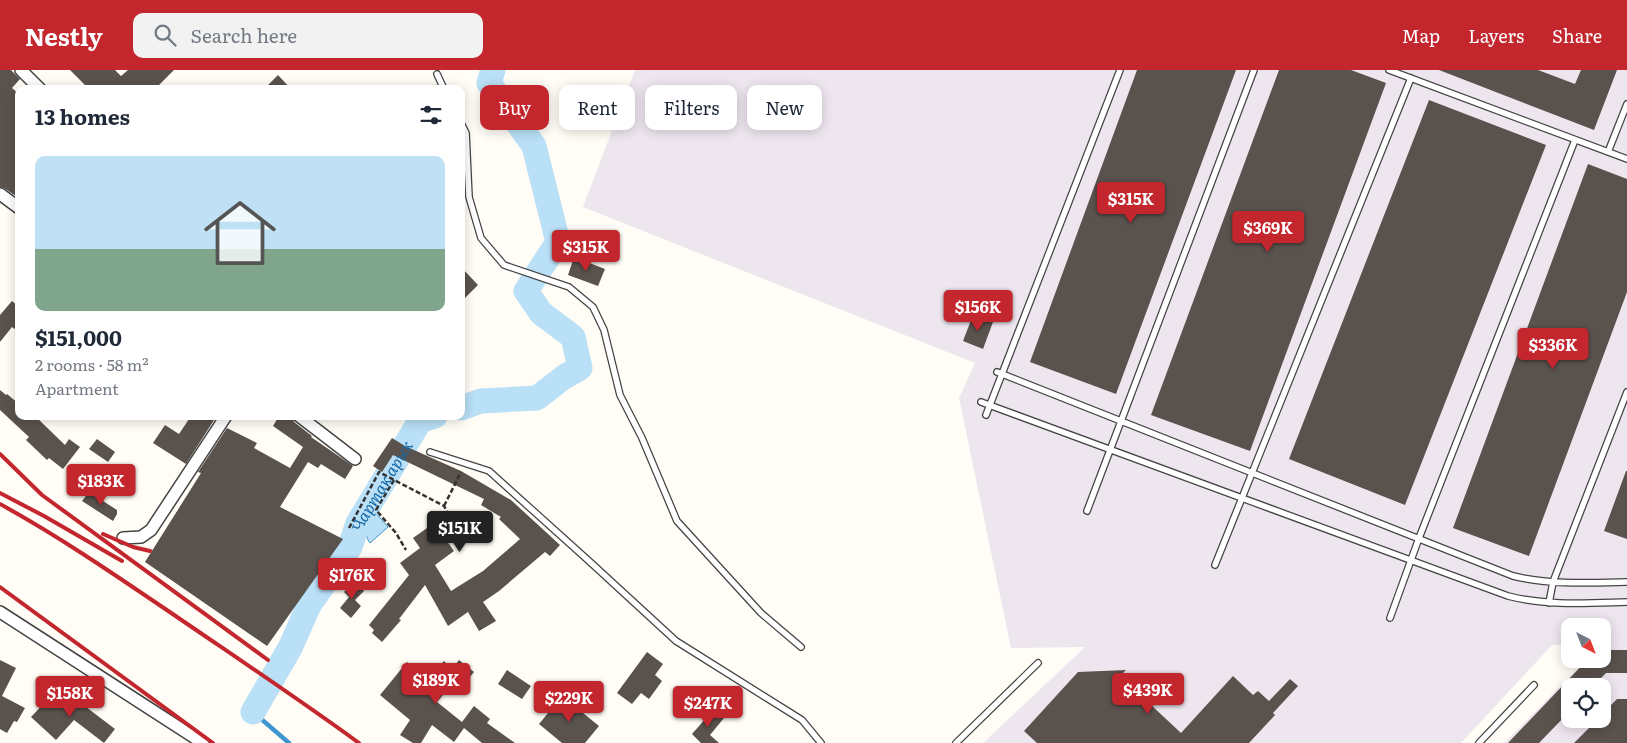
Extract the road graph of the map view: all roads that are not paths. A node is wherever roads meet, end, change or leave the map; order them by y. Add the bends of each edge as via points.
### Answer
1 (21, 70) edge
2 (1120, 70) edge
3 (1254, 70) edge
4 (1389, 70) edge
5 (437, 74) dead end
6 (1410, 78) junction
7 (36, 85) edge
8 (442, 85) edge
9 (1627, 104) edge
10 (465, 131) edge
11 (1575, 140) junction
12 (1608, 152) junction
13 (1627, 159) edge
14 (0, 194) edge
15 (15, 205) edge
16 (1000, 373) junction
17 (1627, 392) edge
18 (981, 402) dead end
19 (990, 405) junction
20 (986, 414) dead end
21 (223, 420) edge
22 (304, 420) edge
23 (1121, 420) junction
24 (1110, 450) junction
25 (430, 452) dead end
26 (355, 459) dead end
27 (1252, 472) junction
28 (1241, 498) junction
29 (1087, 511) dead end
30 (122, 538) dead end
31 (1420, 538) junction
32 (1411, 561) junction
33 (1215, 565) dead end
34 (1554, 582) junction
35 (1627, 582) edge
36 (1627, 602) edge
37 (1548, 603) junction
38 (0, 612) edge
39 (1390, 618) dead end
40 (801, 647) dead end
41 (1038, 663) dead end
42 (1534, 686) dead end
43 (202, 743) edge
44 (821, 743) edge
45 (956, 743) edge
46 (1479, 743) edge

1 - 7 street
2 - 16 lane
3 - 23 lane
4 - 6 lane
5 - 8 lane
6 - 11 lane
6 - 27 lane
9 - 12 lane
10 - 40 lane via 469,197 481,238 504,265 569,287 592,307 604,330 620,395 677,521 761,613
11 - 12 lane
11 - 31 lane
12 - 13 lane
14 - 15 street
16 - 19 lane
16 - 23 lane
17 - 34 lane
18 - 19 lane
19 - 20 lane
19 - 24 lane
21 - 30 street via 151,530 141,537
22 - 26 street
23 - 24 lane
23 - 27 lane
24 - 28 lane
24 - 29 lane
25 - 44 lane via 489,471 676,641 802,720
27 - 28 lane
27 - 31 lane
28 - 32 lane
28 - 33 lane
31 - 32 lane
31 - 34 lane via 1513,576
32 - 37 lane via 1508,596
32 - 39 lane
34 - 35 lane
34 - 37 lane
36 - 37 lane
38 - 43 street
41 - 45 lane
42 - 46 lane

